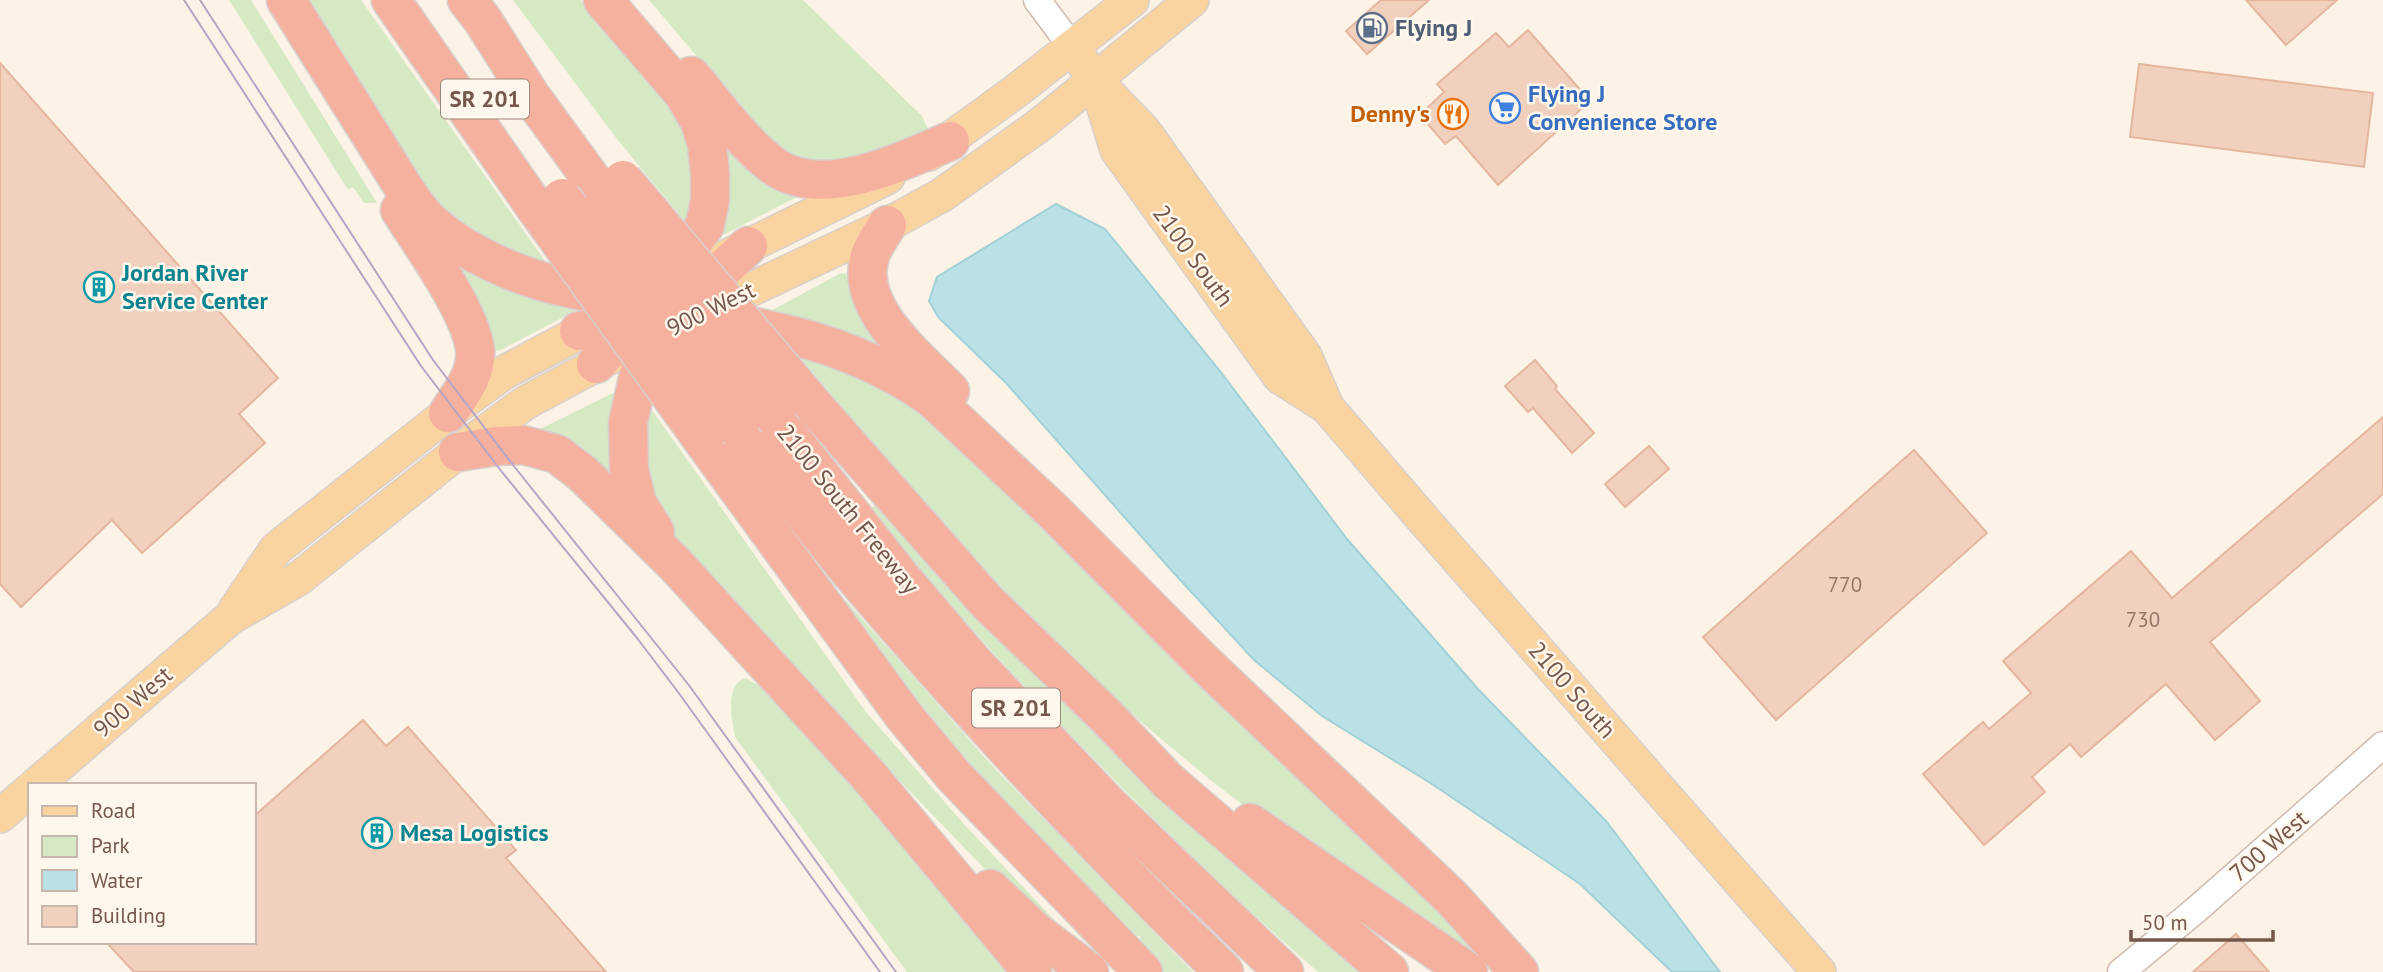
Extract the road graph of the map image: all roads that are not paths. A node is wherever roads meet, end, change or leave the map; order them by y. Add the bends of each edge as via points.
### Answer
1 (269, 0) edge
2 (286, 0) edge
3 (391, 0) edge
4 (408, 0) edge
5 (603, 0) edge
6 (617, 0) edge
7 (1037, 0) edge
8 (1132, 0) edge
9 (1192, 0) edge
10 (475, 9) edge
11 (1072, 47) junction
12 (1095, 80) junction
13 (950, 141) junction
14 (579, 193) junction
15 (887, 225) junction
16 (748, 246) joint
17 (743, 293) joint
18 (664, 311) junction
19 (588, 347) junction
20 (448, 413) junction
21 (458, 452) junction
22 (1054, 512) junction
23 (675, 564) junction
24 (229, 618) junction
25 (2383, 745) edge
26 (868, 775) junction
27 (1171, 775) junction
28 (38, 783) edge
29 (28, 792) edge
30 (0, 816) edge
31 (1032, 972) edge
32 (1089, 972) edge
33 (1143, 972) edge
34 (1224, 972) edge
35 (1284, 972) edge
36 (1389, 972) edge
37 (1468, 972) edge
38 (1519, 972) edge
39 (1819, 972) edge
40 (2121, 972) edge

1 - 20 highway via 465,317 475,351 469,381
2 - 18 highway via 402,185 435,227 488,259 540,280
3 - 14 highway
4 - 14 highway, 2100 South Freeway / SR 201
5 - 18 highway via 683,93 700,122 706,145 710,200 705,225
6 - 13 highway via 639,18 756,151 792,177 826,181 865,173
7 - 11 street, 2100 South
8 - 11 main road, 900 West
9 - 12 main road, 900 West
10 - 14 highway via 545,83
11 - 12 main road, 2100 South
11 - 13 main road, 900 West
12 - 15 main road, 900 West via 942,195
12 - 39 main road, 2100 South via 1144,131 1305,356 1327,407
13 - 16 main road, 900 West
14 - 27 highway, bridge via 816,407 988,603
14 - 33 highway, bridge via 704,442 904,716 954,776
14 - 34 highway, 2100 South Freeway / SR 201, bridge via 740,432 849,571 1077,825
14 - 35 highway, 2100 South Freeway / SR 201, bridge via 776,419 975,664 1108,804
15 - 17 main road, 900 West
15 - 22 highway via 868,268 878,310 904,345 1003,446
16 - 18 highway
17 - 18 highway
18 - 19 highway via 613,324
18 - 22 highway via 820,342 881,367 932,398
18 - 23 highway via 640,370 628,422 629,469 638,503
19 - 20 main road, 900 West via 505,372
19 - 21 main road, 900 West via 525,403
20 - 24 main road, 900 West via 276,549
21 - 23 highway via 523,445 556,454 583,474
21 - 24 main road, 900 West via 298,579
22 - 38 highway via 1202,661 1452,898
23 - 26 highway
24 - 28 main road, 900 West
25 - 40 street, 700 West
26 - 31 highway
26 - 32 highway via 1037,933
27 - 36 highway
27 - 37 highway
29 - 30 main road

